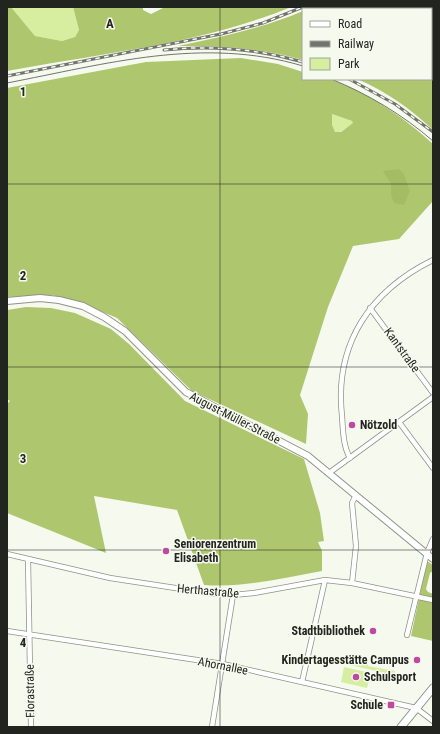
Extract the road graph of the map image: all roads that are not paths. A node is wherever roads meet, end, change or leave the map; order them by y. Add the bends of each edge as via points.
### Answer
1 (433, 260) edge
2 (7, 301) edge
3 (370, 308) junction
4 (433, 393) edge
5 (433, 397) edge
6 (399, 422) junction
7 (350, 458) junction
8 (433, 468) edge
9 (329, 473) junction
10 (356, 495) junction
11 (433, 539) edge
12 (426, 553) junction
13 (7, 554) edge
14 (28, 559) junction
15 (433, 559) edge
16 (325, 580) junction
17 (352, 583) junction
18 (233, 595) junction
19 (416, 596) junction
20 (433, 600) edge
21 (7, 631) edge
22 (30, 635) junction
23 (407, 635) dead end
24 (223, 664) junction
25 (302, 682) junction
26 (433, 688) edge
27 (416, 708) junction
28 (433, 721) edge
29 (31, 727) edge
30 (212, 727) edge
31 (401, 727) edge

1 - 3 street via 399,279
2 - 9 main road, August-Müller-Straße via 40,298 59,300 98,313 125,331 192,396 299,450
3 - 4 street, Kantstraße
3 - 7 street via 353,338 342,375 342,414 345,444
5 - 6 street
6 - 7 street
6 - 8 street
7 - 9 street
9 - 10 main road, August-Müller-Straße
10 - 12 main road, August-Müller-Straße
10 - 17 street via 352,503 356,546
11 - 12 street
12 - 15 main road, August-Müller-Straße
12 - 19 street
13 - 14 street, Herthastraße
14 - 18 street, Herthastraße via 110,578
14 - 22 street, Florastraße
16 - 17 street, Herthastraße
16 - 18 street, Herthastraße
16 - 25 street
17 - 19 street, Herthastraße
18 - 24 street
19 - 20 street, Herthastraße
19 - 23 street
21 - 22 street, Ahornallee
22 - 24 street, Ahornallee
22 - 29 street, Florastraße
24 - 25 street, Ahornallee
24 - 30 street
25 - 27 street, Ahornallee
26 - 27 main road
27 - 28 street, Ahornallee
27 - 31 main road

